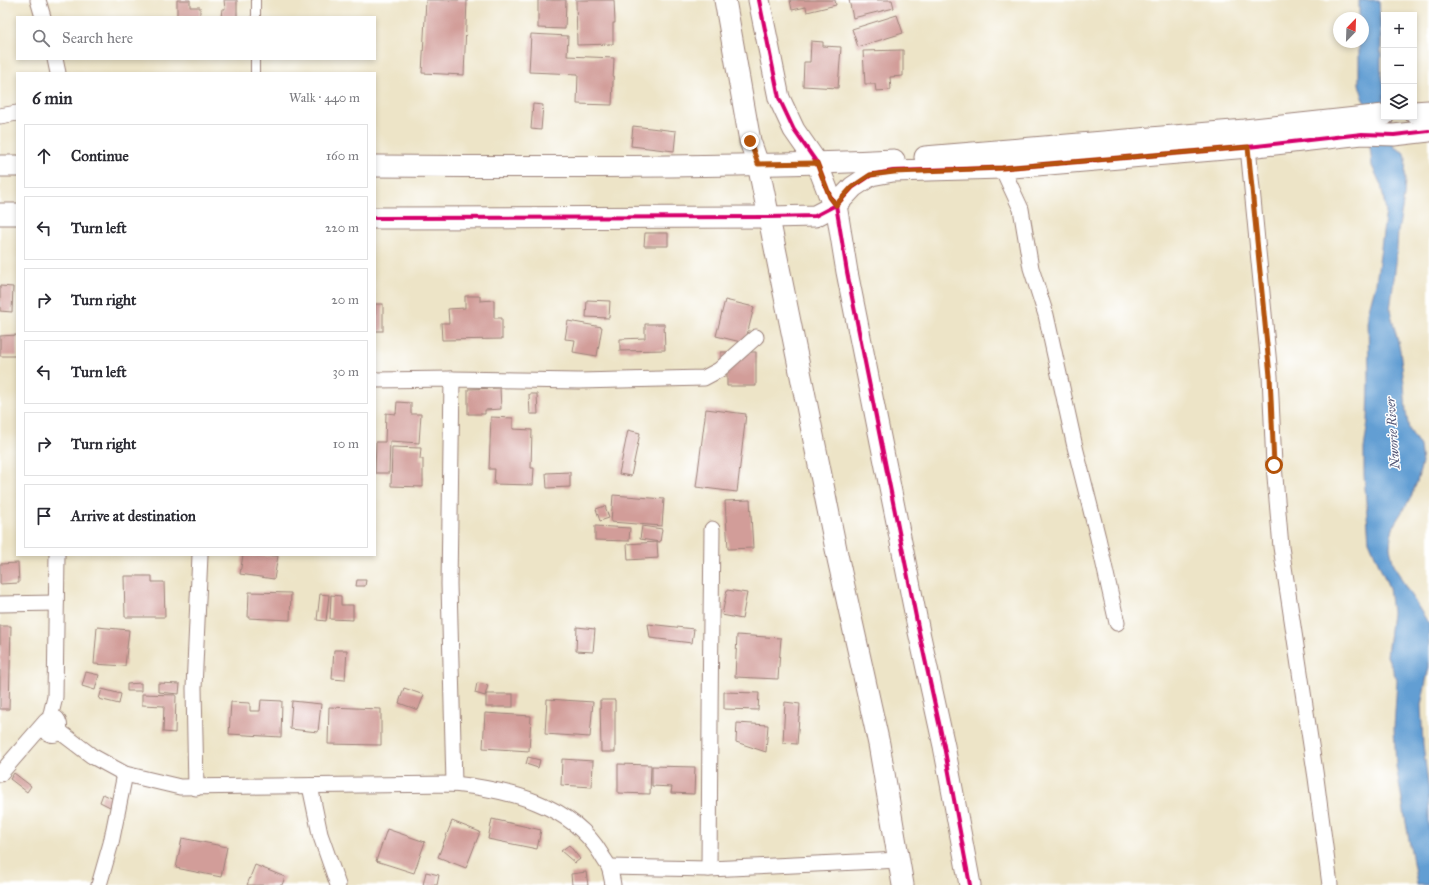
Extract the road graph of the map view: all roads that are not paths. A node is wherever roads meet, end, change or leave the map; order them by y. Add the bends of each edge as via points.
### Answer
1 (38, 0) edge
2 (256, 0) edge
3 (725, 0) edge
4 (759, 0) edge
5 (43, 16) edge
6 (256, 16) edge
7 (54, 60) edge
8 (255, 60) edge
9 (58, 72) edge
10 (255, 72) edge
11 (1429, 111) edge
12 (1417, 112) edge
13 (16, 113) edge
14 (0, 116) edge
15 (1381, 116) edge
16 (1361, 126) junction
17 (1429, 131) edge
18 (1248, 147) junction
19 (817, 163) junction
20 (758, 164) junction
21 (0, 166) edge
22 (16, 166) edge
23 (376, 166) edge
24 (1002, 168) junction
25 (836, 205) junction
26 (0, 214) edge
27 (16, 214) edge
28 (769, 217) junction
29 (376, 218) edge
30 (756, 337) dead end
31 (452, 379) junction
32 (376, 380) edge
33 (712, 529) dead end
34 (57, 556) edge
35 (200, 556) edge
36 (56, 603) junction
37 (0, 604) edge
38 (1117, 623) dead end
39 (52, 725) junction
40 (0, 774) edge
41 (125, 774) junction
42 (454, 784) junction
43 (310, 786) junction
44 (196, 788) junction
45 (900, 860) junction
46 (609, 867) junction
47 (709, 869) junction
48 (99, 885) edge
49 (338, 885) edge
50 (613, 885) edge
51 (903, 885) edge
52 (970, 885) edge
53 (1330, 885) edge

1 - 5 street
2 - 6 lane
3 - 20 street via 749,134
4 - 19 street via 779,98 794,130
7 - 9 street
8 - 10 lane
11 - 12 street
13 - 14 street
15 - 16 street
16 - 17 street via 1394,134
16 - 18 street
16 - 19 street via 1229,132 903,159
18 - 24 street
18 - 53 street via 1270,376 1281,547
19 - 20 street
19 - 25 street via 830,197
20 - 23 street
20 - 28 street
21 - 22 street
24 - 25 street via 870,175 852,187
24 - 38 street via 1020,209 1031,268 1046,315
25 - 28 street via 815,216
25 - 52 street via 847,272
26 - 27 street
28 - 29 street
28 - 45 street via 838,559 879,744
30 - 31 street via 719,370 704,378 579,381
31 - 32 street
31 - 42 street via 449,584
33 - 47 street
34 - 36 street
35 - 44 street via 194,688
36 - 37 street
36 - 39 street via 55,697
39 - 40 street via 22,749
39 - 41 street via 92,756
41 - 44 street via 180,787
41 - 48 street via 111,843
42 - 43 street
42 - 46 street via 518,795 552,809 579,827 594,842
43 - 44 street
43 - 49 street via 320,834
45 - 47 street
45 - 51 street
46 - 47 street
46 - 50 street

